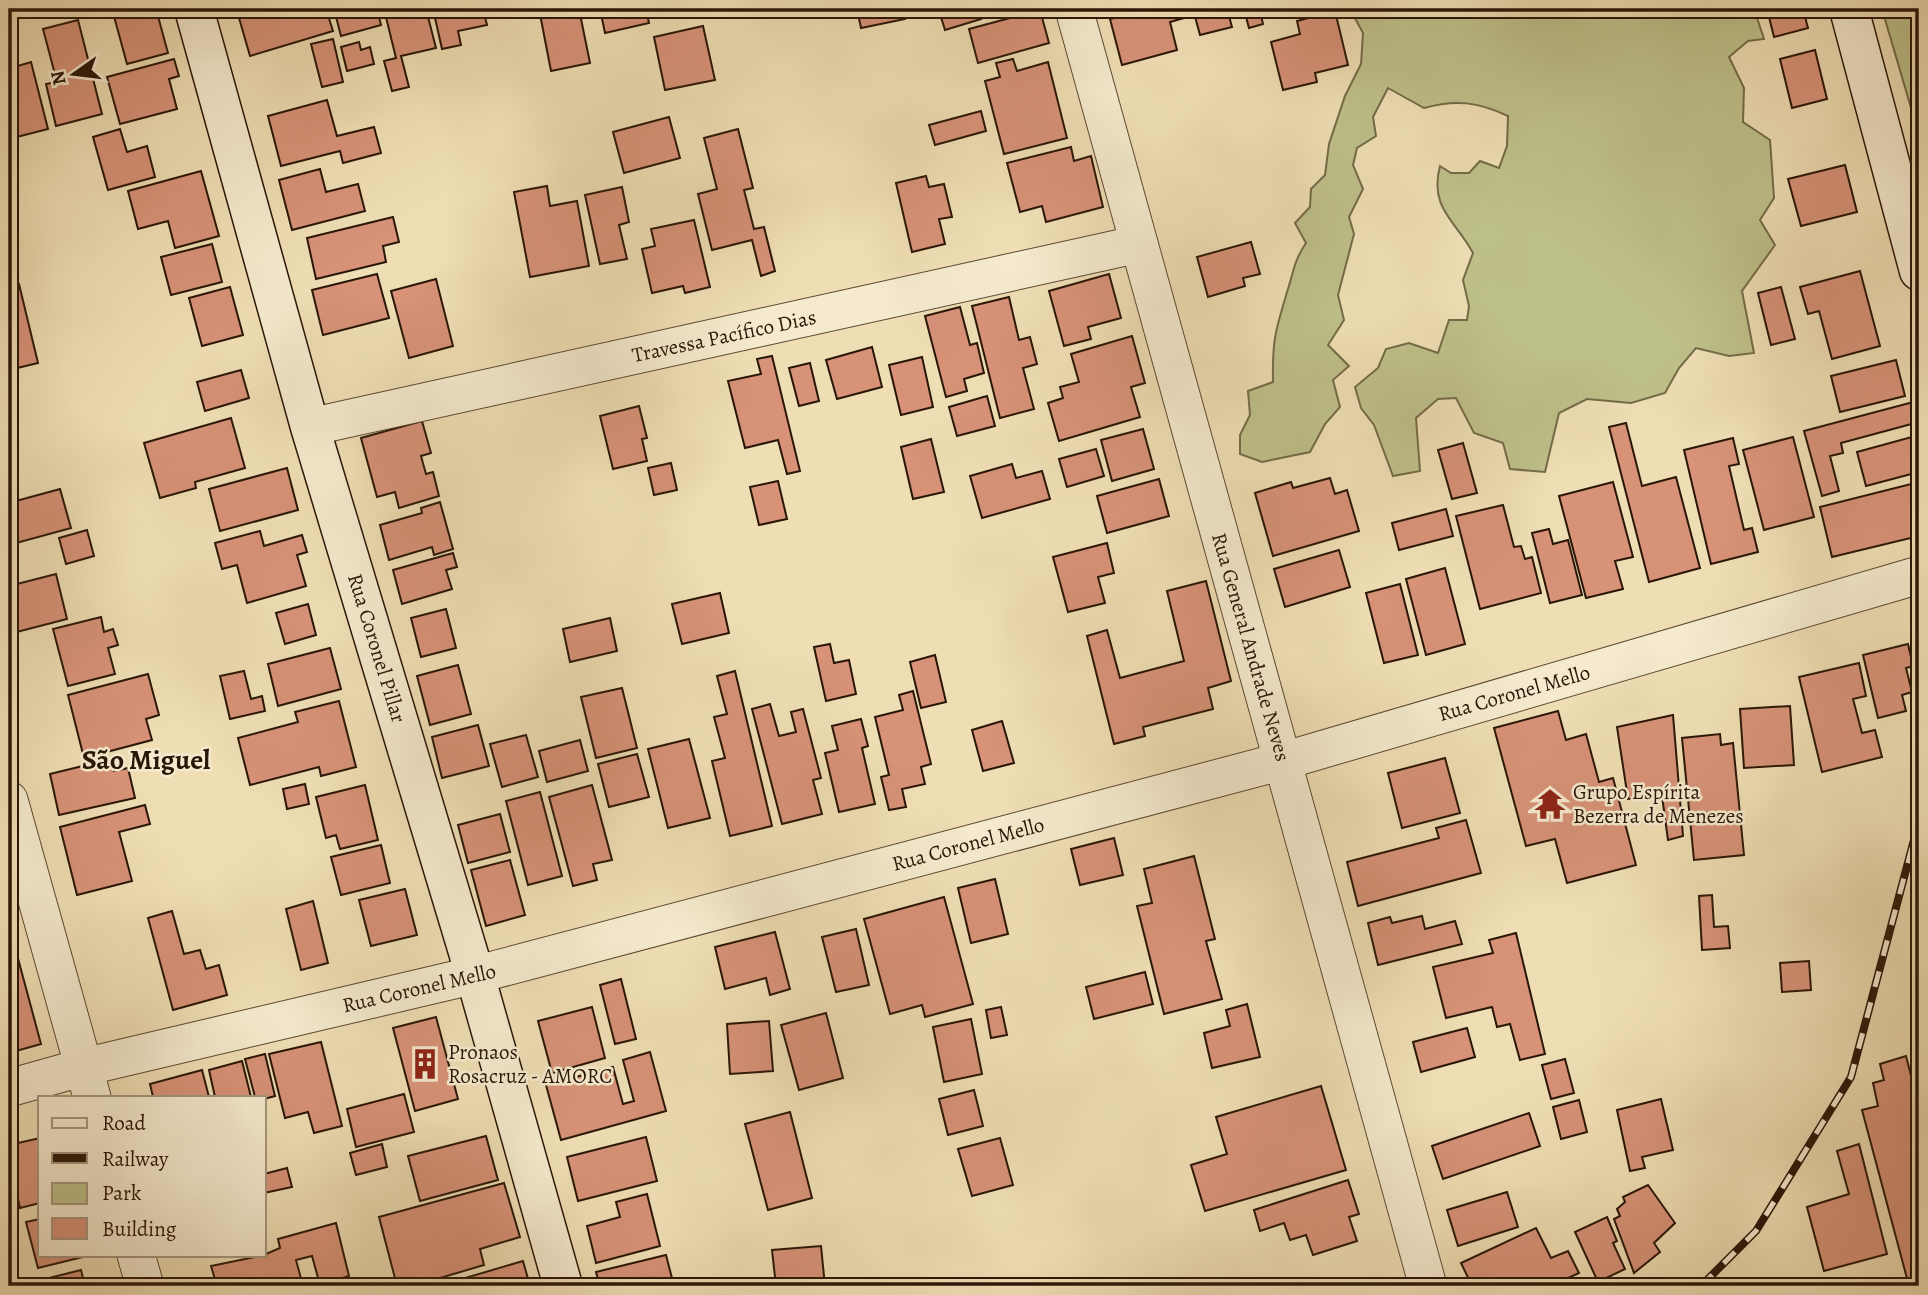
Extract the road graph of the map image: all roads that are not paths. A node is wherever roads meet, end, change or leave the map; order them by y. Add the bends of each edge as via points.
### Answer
1 (194, 9) edge
2 (1074, 9) edge
3 (1849, 9) edge
4 (1139, 244) junction
5 (1919, 271) edge
6 (310, 427) junction
7 (1919, 575) edge
8 (1283, 761) junction
9 (9, 800) edge
10 (475, 975) junction
11 (88, 1082) edge
12 (9, 1088) edge
13 (136, 1256) edge
14 (145, 1286) edge
15 (563, 1286) edge
16 (1429, 1286) edge

1 - 6 street, Rua Coronel Pillar
2 - 4 street, Rua General Andrade Neves
3 - 5 street
4 - 6 street, Travessa Pacífico Dias
4 - 8 street, Rua General Andrade Neves
6 - 10 street, Rua Coronel Pillar
7 - 8 street, Rua Coronel Mello
8 - 10 street, Rua Coronel Mello
8 - 16 street, Rua General Andrade Neves
9 - 11 street
10 - 11 street, Rua Coronel Mello
10 - 15 street, Rua Coronel Pillar
11 - 12 street, Rua Coronel Mello
13 - 14 street

